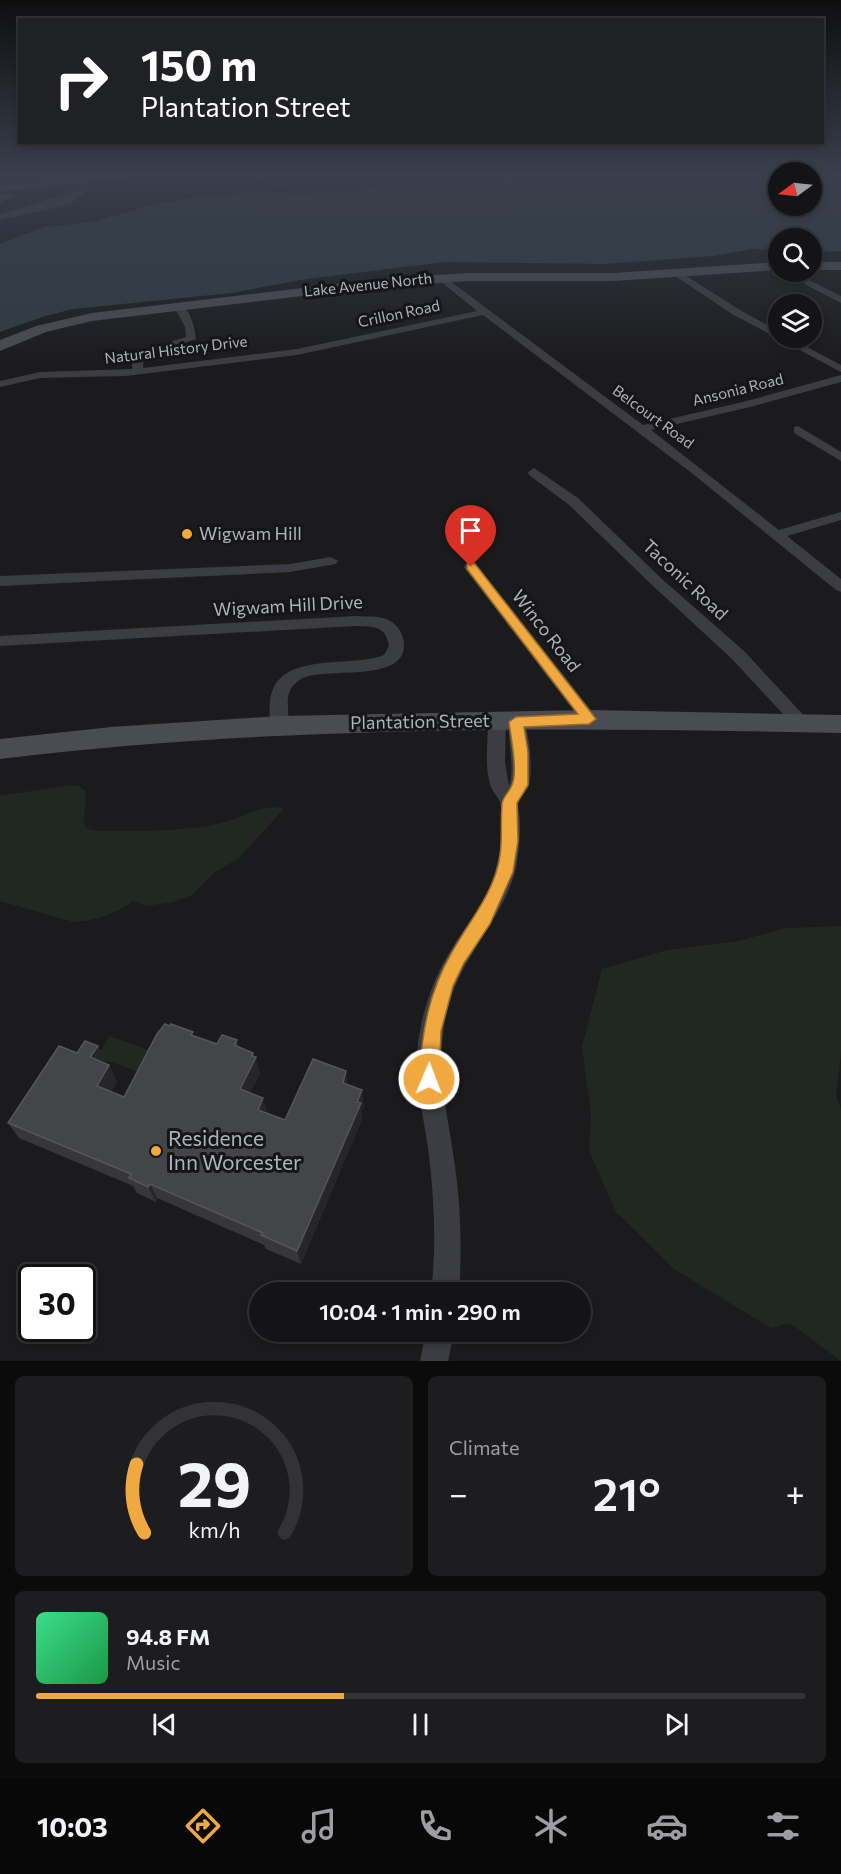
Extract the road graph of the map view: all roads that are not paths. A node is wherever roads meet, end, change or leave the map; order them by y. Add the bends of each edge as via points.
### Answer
1 (822, 266) edge
2 (841, 266) edge
3 (768, 269) edge
4 (677, 273) junction
5 (442, 278) junction
6 (807, 282) edge
7 (841, 300) edge
8 (179, 306) junction
9 (485, 312) junction
10 (768, 330) edge
11 (0, 346) edge
12 (320, 347) joint
13 (802, 348) edge
14 (841, 369) edge
15 (138, 371) junction
16 (841, 378) edge
17 (0, 384) edge
18 (641, 429) junction
19 (798, 430) dead end
20 (841, 457) edge
21 (534, 472) dead end
22 (841, 516) edge
23 (777, 535) junction
24 (331, 561) dead end
25 (471, 567) dead end
26 (0, 581) edge
27 (841, 587) edge
28 (0, 641) edge
29 (589, 719) junction
30 (507, 722) junction
31 (802, 724) junction
32 (841, 724) edge
33 (279, 725) junction
34 (0, 749) edge
35 (446, 1282) edge
36 (438, 1342) edge
37 (434, 1361) edge

1 - 2 main road
3 - 4 main road, Lake Avenue North
4 - 5 main road, Lake Avenue North
4 - 10 street
5 - 8 main road, Lake Avenue North
5 - 9 street, Belcourt Road
6 - 7 street
8 - 11 main road, Lake Avenue North via 71,321
8 - 15 street via 190,327 191,339 140,354 136,360
9 - 12 street, Crillon Road
9 - 18 street, Belcourt Road
12 - 15 street, Natural History Drive
13 - 14 street
15 - 17 street, Natural History Drive via 52,374
16 - 18 street, Ansonia Road
18 - 23 street, Belcourt Road
19 - 20 street
21 - 31 street, Taconic Road via 573,501 738,655
22 - 23 street
23 - 27 street, Belcourt Road
24 - 26 street via 290,568
25 - 29 street, Winco Road
28 - 33 street, Wigwam Hill Drive via 357,621 388,627 397,644 391,658 372,665 310,670 287,683 279,697
29 - 30 main road, Plantation Street
29 - 31 main road, Plantation Street
30 - 33 main road, Plantation Street
30 - 35 street via 521,752 520,785 509,802 510,841 505,872 484,919 450,971 430,1044 430,1092 448,1232
31 - 32 main road, Plantation Street
33 - 34 main road, Plantation Street via 111,736
36 - 37 street

